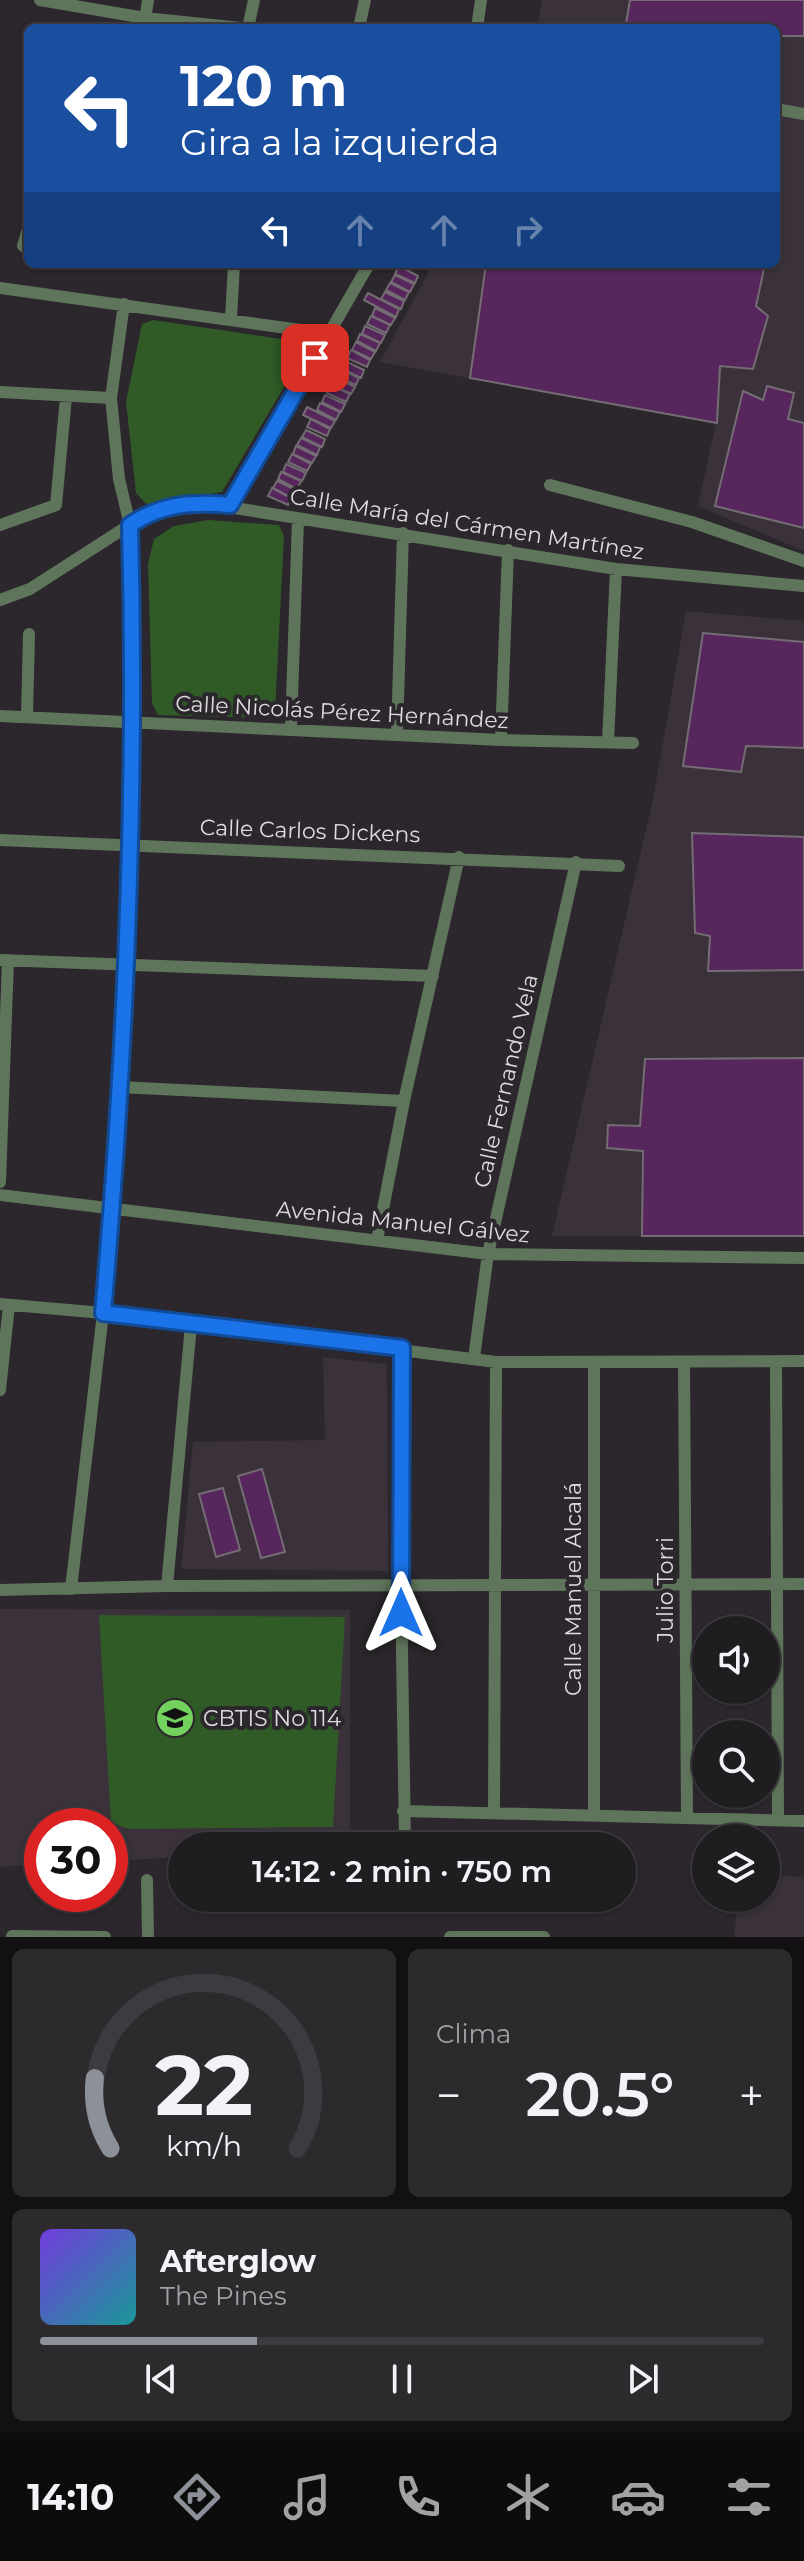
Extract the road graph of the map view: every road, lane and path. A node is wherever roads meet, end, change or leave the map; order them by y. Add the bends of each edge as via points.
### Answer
1 (40, 0) edge
2 (148, 0) edge
3 (254, 0) edge
4 (365, 0) edge
5 (481, 0) edge
6 (144, 23) edge
7 (249, 24) edge
8 (360, 24) edge
9 (478, 24) edge
10 (780, 110) edge
11 (804, 114) edge
12 (24, 243) edge
13 (23, 246) dead end
14 (234, 268) edge
15 (356, 268) edge
16 (367, 268) edge
17 (356, 287) junction
18 (0, 288) edge
19 (124, 304) junction
20 (231, 319) junction
21 (329, 334) junction
22 (0, 394) edge
23 (66, 397) junction
24 (111, 398) junction
25 (550, 485) dead end
26 (56, 505) junction
27 (230, 505) junction
28 (72, 506) dead end
29 (298, 519) junction
30 (0, 525) edge
31 (130, 525) junction
32 (403, 533) junction
33 (508, 550) junction
34 (804, 561) edge
35 (616, 569) junction
36 (804, 586) edge
37 (0, 600) edge
38 (29, 634) dead end
39 (0, 716) edge
40 (27, 717) junction
41 (131, 721) junction
42 (291, 729) junction
43 (397, 734) junction
44 (501, 740) junction
45 (608, 742) junction
46 (633, 743) dead end
47 (0, 840) edge
48 (130, 844) junction
49 (459, 857) junction
50 (576, 862) junction
51 (619, 866) dead end
52 (4, 960) edge
53 (124, 963) junction
54 (433, 976) junction
55 (119, 1087) junction
56 (404, 1101) junction
57 (0, 1182) edge
58 (0, 1195) edge
59 (112, 1209) junction
60 (377, 1240) junction
61 (488, 1254) junction
62 (804, 1258) edge
63 (5, 1305) edge
64 (103, 1313) junction
65 (191, 1325) junction
66 (402, 1348) junction
67 (474, 1358) junction
68 (776, 1361) junction
69 (804, 1361) edge
70 (496, 1362) junction
71 (594, 1362) junction
72 (684, 1362) junction
73 (0, 1390) edge
74 (685, 1584) junction
75 (804, 1584) edge
76 (401, 1585) junction
77 (777, 1585) junction
78 (167, 1586) junction
79 (495, 1586) junction
80 (592, 1586) junction
81 (71, 1589) junction
82 (0, 1590) edge
83 (403, 1811) junction
84 (494, 1813) junction
85 (594, 1816) junction
86 (687, 1818) junction
87 (778, 1820) junction
88 (804, 1821) edge
89 (404, 1832) edge
90 (147, 1880) dead end
91 (12, 1936) edge
92 (105, 1937) edge
93 (148, 1937) edge
94 (450, 1937) edge
95 (544, 1937) edge

1 - 6 street
2 - 6 street
3 - 7 street
4 - 8 street
5 - 9 street
10 - 11 street
12 - 13 street
14 - 20 street
15 - 17 street
16 - 17 street
17 - 21 street
18 - 19 street
19 - 20 street
19 - 24 street
20 - 21 street
21 - 27 street
22 - 23 street
23 - 24 street
23 - 26 street
24 - 31 street via 119,479
25 - 34 street via 692,522
26 - 28 street
26 - 30 street
27 - 29 street, Calle María del Cármen Martínez
27 - 31 street, Calle María del Cármen Martínez via 174,505
29 - 32 street, Calle María del Cármen Martínez
29 - 42 street
31 - 37 street, Calle María del Cármen Martínez via 30,589
31 - 41 street
32 - 33 street, Calle María del Cármen Martínez
32 - 43 street
33 - 35 street, Calle María del Cármen Martínez
33 - 44 street
35 - 36 street, Calle María del Cármen Martínez
35 - 45 street
38 - 40 street
39 - 40 street, Calle Nicolás Pérez Hernández
40 - 41 street, Calle Nicolás Pérez Hernández
41 - 42 street, Calle Nicolás Pérez Hernández
41 - 48 street
42 - 43 street, Calle Nicolás Pérez Hernández
43 - 44 street, Calle Nicolás Pérez Hernández
44 - 45 street, Calle Nicolás Pérez Hernández
45 - 46 street, Calle Nicolás Pérez Hernández
47 - 48 street, Calle Carlos Dickens
48 - 49 street, Calle Carlos Dickens
48 - 53 street
49 - 50 street, Calle Carlos Dickens
49 - 54 street
50 - 51 street, Calle Carlos Dickens
50 - 61 street, Calle Fernando Vela
52 - 53 street
52 - 57 street
53 - 54 street
53 - 55 street
54 - 56 street
55 - 56 street
55 - 59 street
56 - 60 street
58 - 59 street, Avenida Manuel Gálvez
59 - 60 street, Avenida Manuel Gálvez
59 - 64 street
60 - 61 street, Avenida Manuel Gálvez
61 - 62 street, Avenida Manuel Gálvez
61 - 67 street, Calle Fernando Vela
63 - 64 street
63 - 73 street
64 - 65 street
64 - 81 street
65 - 66 street
65 - 78 street
66 - 67 street
66 - 76 street
67 - 70 street
68 - 69 street
68 - 72 street
68 - 77 street
70 - 71 street
70 - 79 street
71 - 72 street
71 - 80 street, Calle Manuel Alcalá
72 - 74 street, Julio Torri
74 - 77 street
74 - 80 street
74 - 86 street, Julio Torri
75 - 77 street
76 - 78 street
76 - 79 street
76 - 83 street
77 - 87 street
78 - 81 street
79 - 80 street
79 - 84 street
80 - 85 street, Calle Manuel Alcalá
81 - 82 street
83 - 84 street
83 - 89 street
84 - 85 street
85 - 86 street
86 - 87 street
87 - 88 street
90 - 93 street
91 - 92 street
94 - 95 street

